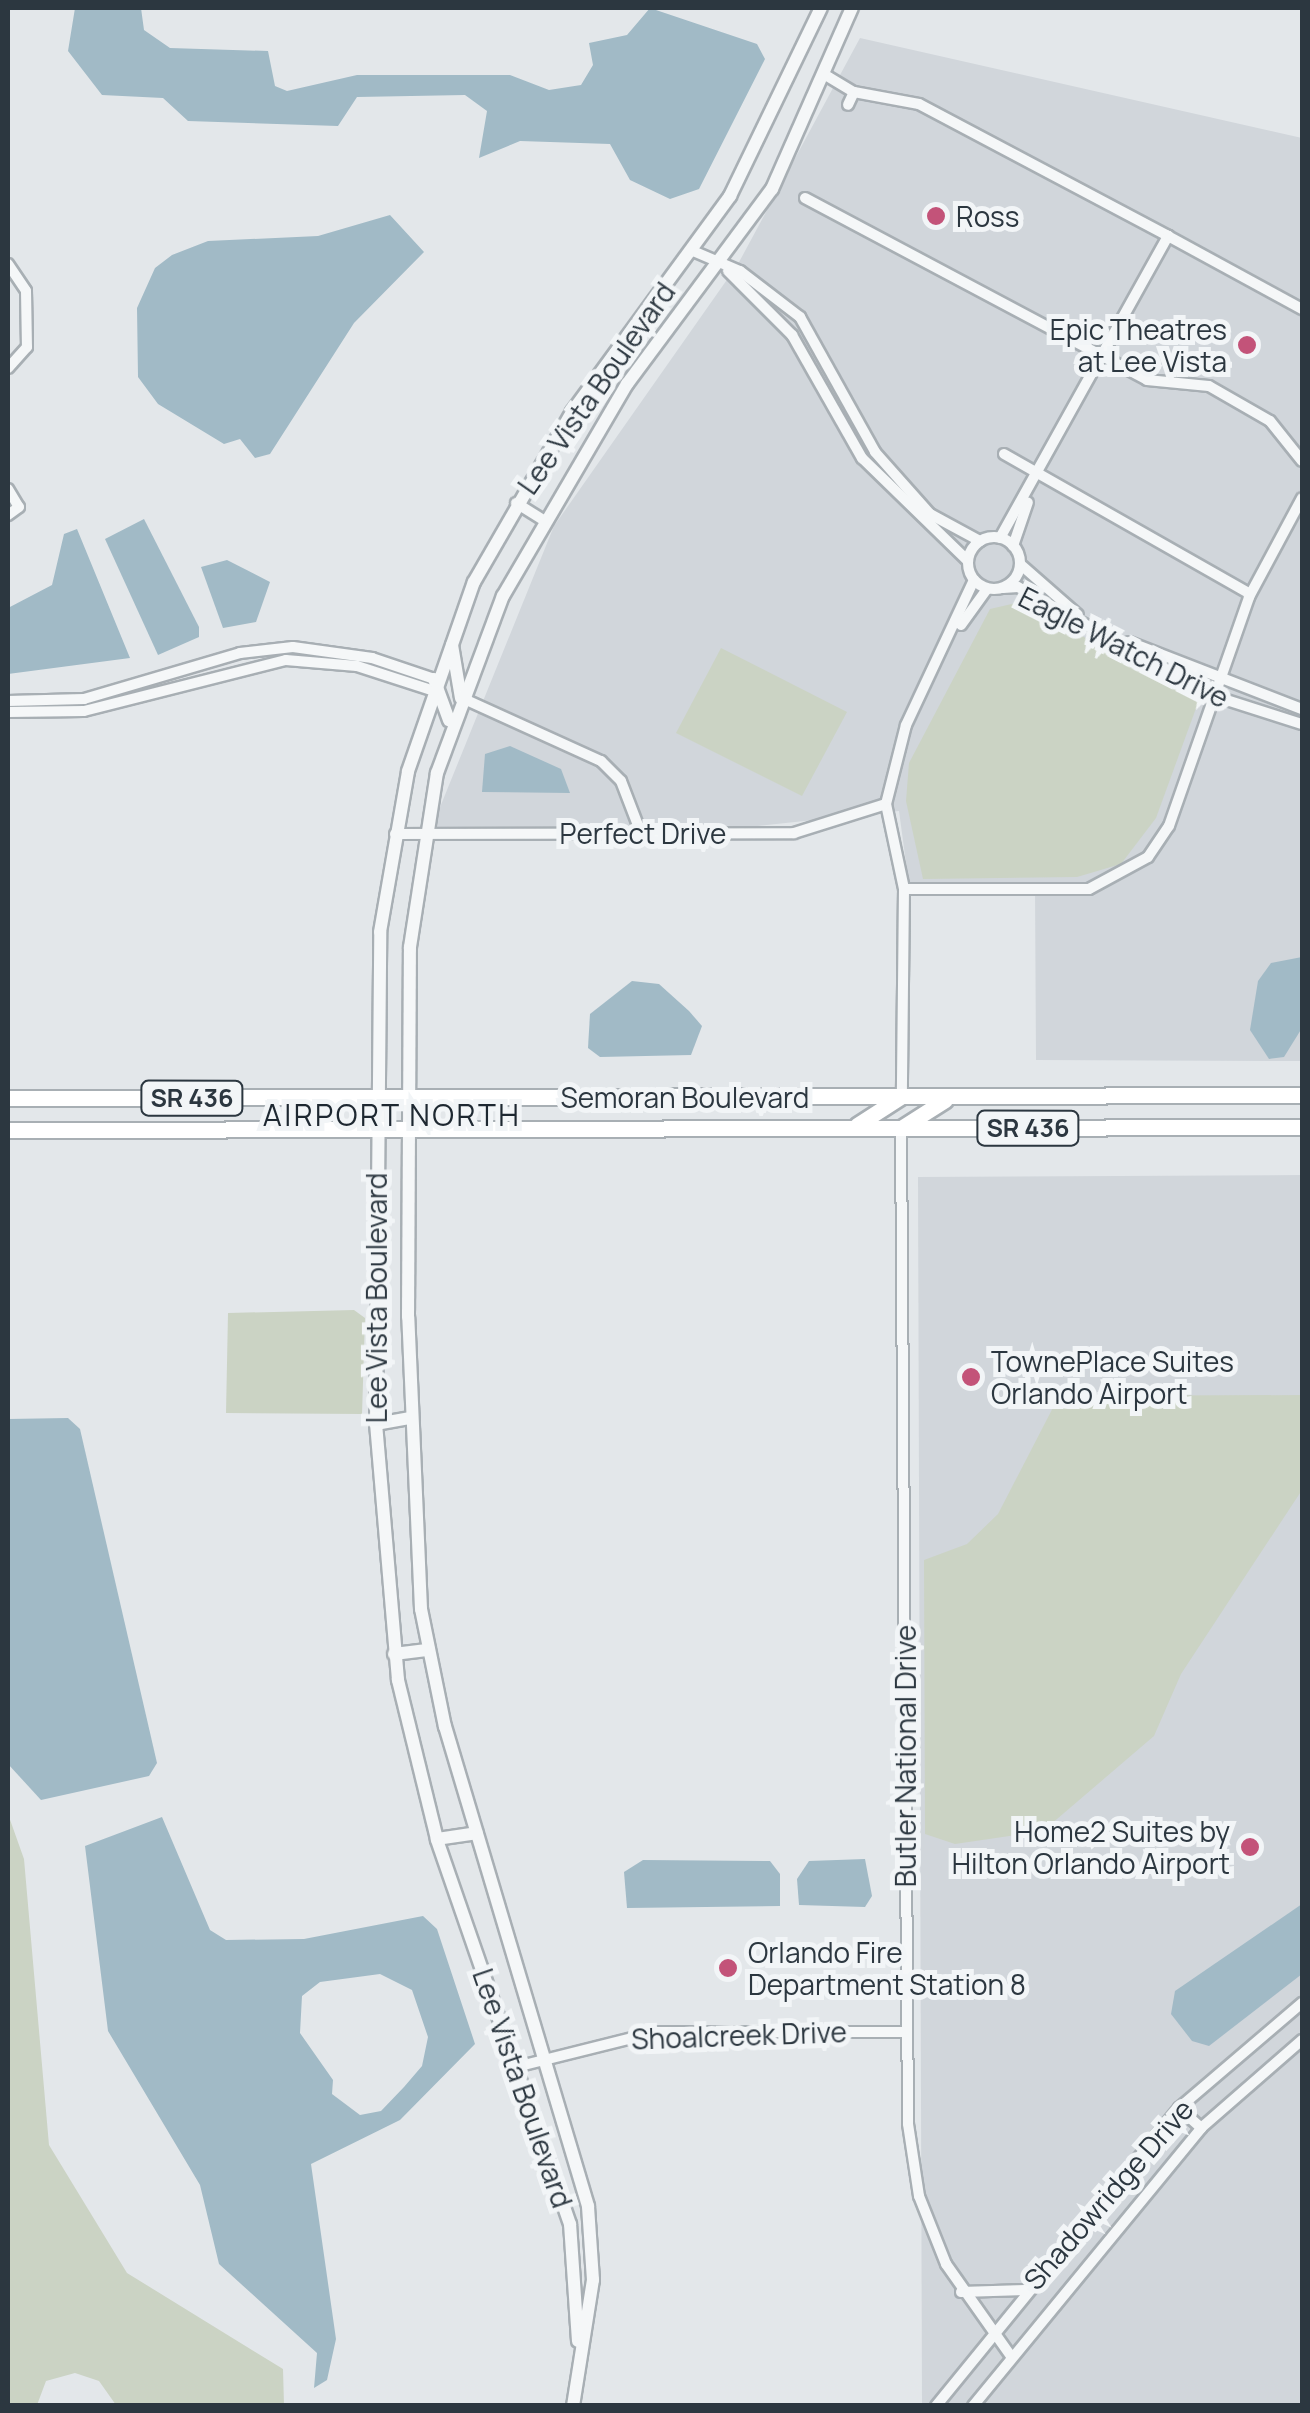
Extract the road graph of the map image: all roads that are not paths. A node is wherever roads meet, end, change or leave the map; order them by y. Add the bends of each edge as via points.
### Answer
1 (820, 8) edge
2 (852, 8) edge
3 (827, 76) junction
4 (854, 92) junction
5 (848, 105) dead end
6 (805, 198) dead end
7 (1168, 236) junction
8 (694, 251) junction
9 (8, 264) edge
10 (724, 269) junction
11 (1302, 309) edge
12 (1104, 357) junction
13 (8, 368) edge
14 (1004, 454) dead end
15 (1302, 460) edge
16 (1041, 474) junction
17 (8, 490) edge
18 (1029, 496) junction
19 (1302, 498) edge
20 (515, 502) junction
21 (8, 515) edge
22 (542, 518) junction
23 (1000, 538) junction
24 (980, 541) junction
25 (1013, 546) junction
26 (968, 562) junction
27 (1020, 564) junction
28 (974, 580) junction
29 (1003, 588) junction
30 (987, 589) junction
31 (1250, 594) junction
32 (958, 629) junction
33 (453, 633) junction
34 (1219, 683) junction
35 (433, 684) junction
36 (1214, 696) junction
37 (461, 698) junction
38 (8, 701) edge
39 (1302, 708) edge
40 (8, 712) edge
41 (1302, 724) edge
42 (450, 728) junction
43 (886, 804) junction
44 (394, 834) junction
45 (424, 834) junction
46 (641, 834) junction
47 (904, 889) junction
48 (1302, 1095) edge
49 (902, 1096) junction
50 (954, 1096) junction
51 (406, 1097) junction
52 (8, 1098) edge
53 (376, 1098) junction
54 (1302, 1127) edge
55 (848, 1128) junction
56 (901, 1128) junction
57 (376, 1129) junction
58 (408, 1129) junction
59 (8, 1130) edge
60 (412, 1418) junction
61 (376, 1424) junction
62 (430, 1650) junction
63 (394, 1654) junction
64 (477, 1833) junction
65 (437, 1839) junction
66 (1302, 2003) edge
67 (906, 2032) junction
68 (1302, 2040) edge
69 (546, 2056) junction
70 (516, 2067) junction
71 (1179, 2108) junction
72 (1200, 2128) junction
73 (1026, 2290) junction
74 (961, 2292) junction
75 (992, 2332) junction
76 (1010, 2356) junction
77 (577, 2373) junction
78 (573, 2406) edge
79 (936, 2406) edge
80 (974, 2406) edge

1 - 8 street, Lee Vista Boulevard via 765,138
2 - 3 street, Lee Vista Boulevard
3 - 4 street
3 - 10 street, Lee Vista Boulevard
4 - 5 street
4 - 7 street via 919,104
6 - 12 street
7 - 11 street
7 - 12 street
8 - 10 street
8 - 20 street, Lee Vista Boulevard
9 - 13 street via 26,291 27,347
10 - 22 street, Lee Vista Boulevard via 627,384
10 - 24 street via 800,317 875,452 930,514
10 - 26 street via 792,335 862,458
12 - 15 street via 1147,380 1209,386 1270,421
12 - 16 street
14 - 16 street
16 - 18 street
16 - 31 street
17 - 21 street via 19,508
18 - 23 street
18 - 25 street
19 - 31 street
20 - 22 street
20 - 33 street, Lee Vista Boulevard
22 - 37 street, Lee Vista Boulevard
23 - 24 street
23 - 25 street, Eagle Watch Drive
24 - 26 street
25 - 27 street, Eagle Watch Drive
26 - 28 street
27 - 29 street, Eagle Watch Drive
27 - 34 street, Eagle Watch Drive via 1075,613
28 - 30 street, Eagle Watch Drive
28 - 32 street
29 - 30 street, Eagle Watch Drive
29 - 36 street, Eagle Watch Drive via 1018,587
30 - 32 street
31 - 34 street
32 - 43 street via 906,725
33 - 35 street, Lee Vista Boulevard
33 - 37 street
34 - 36 street
34 - 39 street, Eagle Watch Drive
35 - 38 street via 372,658 293,648 240,653 84,699
35 - 40 street via 357,666 286,660 84,712
35 - 42 street
35 - 44 street, Lee Vista Boulevard
36 - 41 street, Eagle Watch Drive
36 - 47 street via 1169,826 1125,876 1066,891
37 - 42 street, Lee Vista Boulevard
37 - 46 street via 601,761 621,781
42 - 45 street, Lee Vista Boulevard
43 - 46 street, Perfect Drive via 794,833
43 - 47 street
44 - 45 street, Perfect Drive
44 - 53 street, Lee Vista Boulevard via 380,932
45 - 46 street, Perfect Drive
45 - 51 street, Lee Vista Boulevard
47 - 49 street
48 - 50 main road, Semoran Boulevard / SR 436
49 - 50 main road, Semoran Boulevard / SR 436
49 - 51 main road, Semoran Boulevard / SR 436
49 - 55 main road
50 - 56 main road
51 - 53 main road, Semoran Boulevard / SR 436
51 - 58 street, Lee Vista Boulevard
52 - 53 main road, Semoran Boulevard / SR 436
53 - 57 street, Lee Vista Boulevard
54 - 56 main road, Semoran Boulevard / SR 436
55 - 56 main road, Semoran Boulevard / SR 436
55 - 58 main road, Semoran Boulevard / SR 436
56 - 67 street, Butler National Drive
57 - 58 main road, Semoran Boulevard / SR 436
57 - 59 main road, Semoran Boulevard / SR 436
57 - 61 street, Lee Vista Boulevard
58 - 60 street, Lee Vista Boulevard
60 - 61 street
60 - 62 street, Lee Vista Boulevard
61 - 63 street, Lee Vista Boulevard
62 - 63 street
62 - 64 street, Lee Vista Boulevard
63 - 65 street, Lee Vista Boulevard
64 - 65 street
64 - 69 street, Lee Vista Boulevard
65 - 70 street, Lee Vista Boulevard
66 - 71 street, Shadowridge Drive
67 - 69 street, Shoalcreek Drive via 656,2032
67 - 74 street, Butler National Drive via 919,2196
68 - 72 street, Shadowridge Drive
69 - 70 street, Shoalcreek Drive
69 - 77 street, Lee Vista Boulevard via 591,2229
70 - 77 street, Lee Vista Boulevard via 570,2224
71 - 72 street
71 - 73 street, Shadowridge Drive
72 - 76 street, Shadowridge Drive
73 - 74 street
73 - 75 street, Shadowridge Drive
74 - 75 street, Butler National Drive
75 - 76 street, Butler National Drive
75 - 79 street, Shadowridge Drive
76 - 80 street, Shadowridge Drive
77 - 78 street, Lee Vista Boulevard

